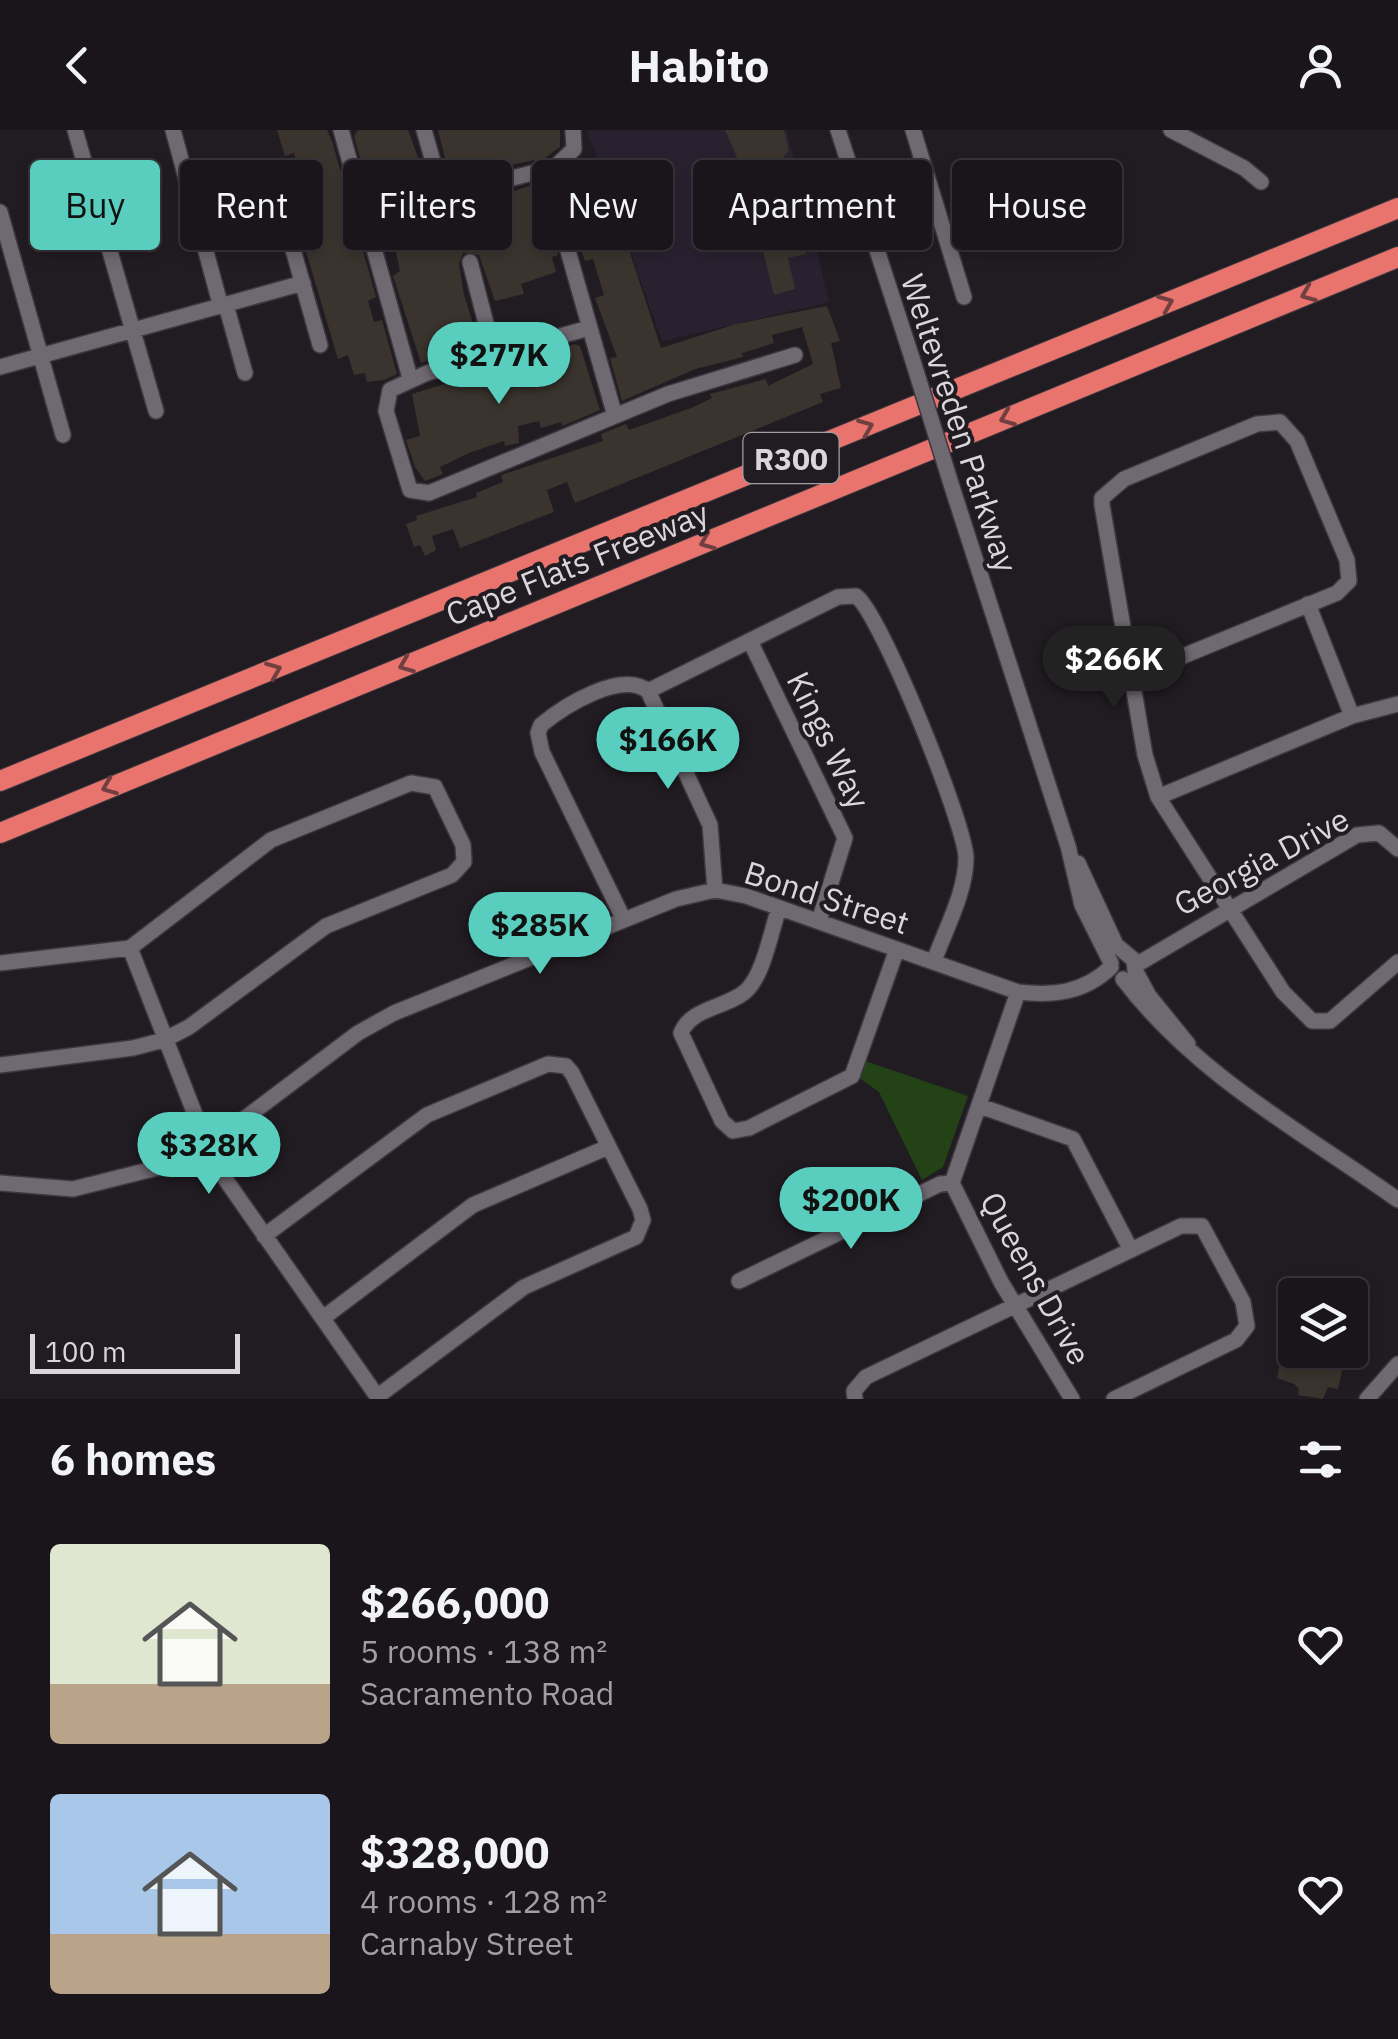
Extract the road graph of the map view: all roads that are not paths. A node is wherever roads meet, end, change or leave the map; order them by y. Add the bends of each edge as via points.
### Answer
1 (76, 130) edge
2 (173, 130) edge
3 (341, 130) edge
4 (424, 130) edge
5 (573, 130) edge
6 (838, 130) edge
7 (913, 130) edge
8 (1172, 130) edge
9 (181, 160) edge
10 (349, 160) edge
11 (433, 160) edge
12 (565, 160) edge
13 (1262, 182) dead end
14 (1398, 208) edge
15 (0, 212) edge
16 (207, 250) edge
17 (293, 250) edge
18 (374, 250) edge
19 (567, 250) edge
20 (1398, 257) edge
21 (470, 262) dead end
22 (302, 283) junction
23 (964, 297) dead end
24 (224, 306) junction
25 (589, 328) junction
26 (132, 331) junction
27 (320, 344) dead end
28 (494, 354) junction
29 (795, 354) dead end
30 (40, 356) junction
31 (0, 367) edge
32 (244, 373) dead end
33 (410, 378) junction
34 (156, 410) dead end
35 (615, 416) junction
36 (63, 435) dead end
37 (1308, 604) junction
38 (750, 641) junction
39 (1132, 677) junction
40 (648, 691) junction
41 (1398, 704) edge
42 (1352, 716) junction
43 (0, 782) edge
44 (1158, 796) junction
45 (0, 833) edge
46 (1398, 850) edge
47 (715, 890) junction
48 (779, 908) junction
49 (1228, 909) junction
50 (623, 918) junction
51 (819, 922) junction
52 (130, 948) junction
53 (897, 949) junction
54 (934, 961) junction
55 (1398, 962) edge
56 (0, 963) edge
57 (1120, 968) junction
58 (1018, 992) junction
59 (164, 1040) junction
60 (0, 1065) edge
61 (980, 1106) junction
62 (206, 1145) junction
63 (608, 1147) junction
64 (1341, 1164) junction
65 (0, 1183) edge
66 (952, 1183) junction
67 (1398, 1200) edge
68 (1398, 1212) edge
69 (264, 1236) junction
70 (1131, 1250) junction
71 (739, 1281) dead end
72 (1017, 1306) junction
73 (323, 1318) junction
74 (1398, 1364) edge
75 (379, 1398) edge
76 (855, 1399) edge
77 (1072, 1399) edge
78 (1114, 1399) edge
79 (1367, 1399) edge

1 - 26 street
2 - 9 street
3 - 10 street
4 - 11 street
5 - 12 street via 574,149
6 - 57 street, Weltevreden Parkway, bridge via 1082,905
7 - 23 street
8 - 13 street
43 -> 14 highway, Cape Flats Freeway / R300
15 - 30 street
16 - 24 street
17 - 22 street
18 - 33 street
19 - 25 street
20 -> 45 highway, Cape Flats Freeway / R300
21 - 28 street
22 - 24 street
22 - 27 street
24 - 26 street
24 - 32 street
25 - 28 street
25 - 35 street
26 - 30 street
26 - 34 street
28 - 33 street
29 - 35 street
30 - 31 street
30 - 36 street
33 - 35 street via 390,390 386,412 403,476 415,493 429,493
37 - 39 street
37 - 39 street via 1344,588 1349,566 1296,441 1280,422 1257,424 1106,492 1102,505
37 - 42 street
38 - 40 street
38 - 51 street, Kings Way via 845,838
38 - 54 street via 838,597 856,596 870,608 909,691 966,847 964,877
39 - 44 street
40 - 47 street via 710,825
40 - 50 street via 622,682 549,718 538,733
41 - 42 street
42 - 44 street
44 - 49 street
46 - 49 street, Georgia Drive via 1379,834 1357,835
47 - 48 street, Bond Street
47 - 50 street, Bond Street
48 - 51 street, Bond Street
48 - 53 street via 752,984 689,1020 681,1033 722,1121 733,1130 852,1076
49 - 55 street via 1312,1021 1338,1016
49 - 57 street, Georgia Drive
50 - 62 street, Bond Street via 374,1023
51 - 53 street, Bond Street
52 - 56 street
52 - 59 street
52 - 59 street via 271,840 411,782 434,787 463,846 464,862 452,874 326,926
53 - 54 street, Bond Street
54 - 58 street, Bond Street
57 - 58 street, Bond Street via 1058,994
57 - 64 street, Weltevreden Parkway via 1164,1030
58 - 61 street
59 - 60 street
59 - 62 street
61 - 66 street
61 - 70 street via 1072,1139
62 - 65 street, Bond Street via 159,1170 91,1187
62 - 69 street
63 - 69 street via 572,1073 557,1063 536,1068 426,1115
63 - 73 street via 473,1205
63 - 75 street via 640,1210 641,1229 626,1244 524,1287
64 - 67 street, Weltevreden Parkway
64 - 68 street, Weltevreden Parkway
66 - 71 street
66 - 72 street, Queens Drive
69 - 73 street
70 - 72 street
70 - 78 street via 1180,1226 1202,1226 1248,1315 1236,1340
72 - 76 street via 866,1377
72 - 77 street, Queens Drive
73 - 75 street
74 - 79 street

